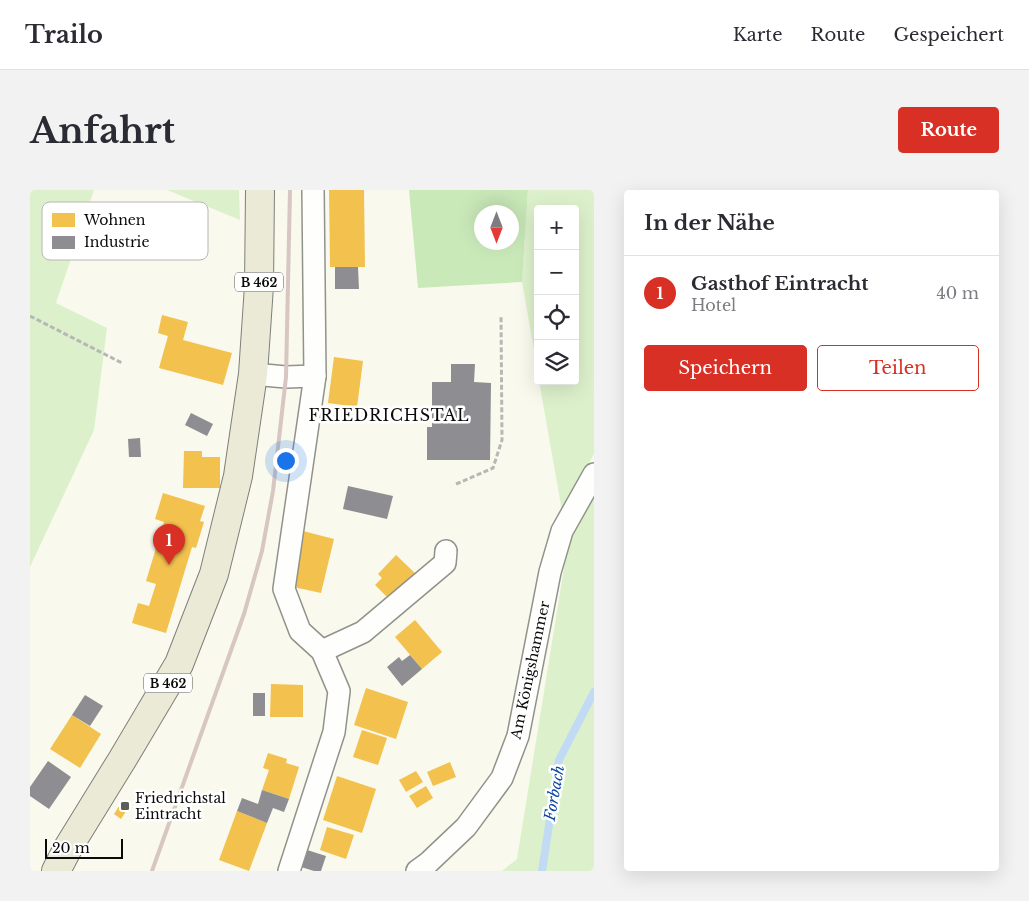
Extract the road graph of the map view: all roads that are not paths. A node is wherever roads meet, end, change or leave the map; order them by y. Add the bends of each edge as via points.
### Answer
1 (260, 190) edge
2 (313, 190) edge
3 (253, 374) junction
4 (315, 376) junction
5 (594, 474) edge
6 (446, 551) dead end
7 (322, 651) junction
8 (56, 871) edge
9 (289, 871) edge
10 (417, 871) edge

1 - 3 main road, B 462 via 259,286
2 - 4 street
3 - 4 street
3 - 8 main road, B 462 via 238,476 214,574 179,664
4 - 7 street via 284,589 300,631
5 - 10 street, Am Königshammer via 562,531 552,563 518,736 502,778 466,827
6 - 7 street via 445,563 363,632
7 - 9 street via 339,691 334,732

